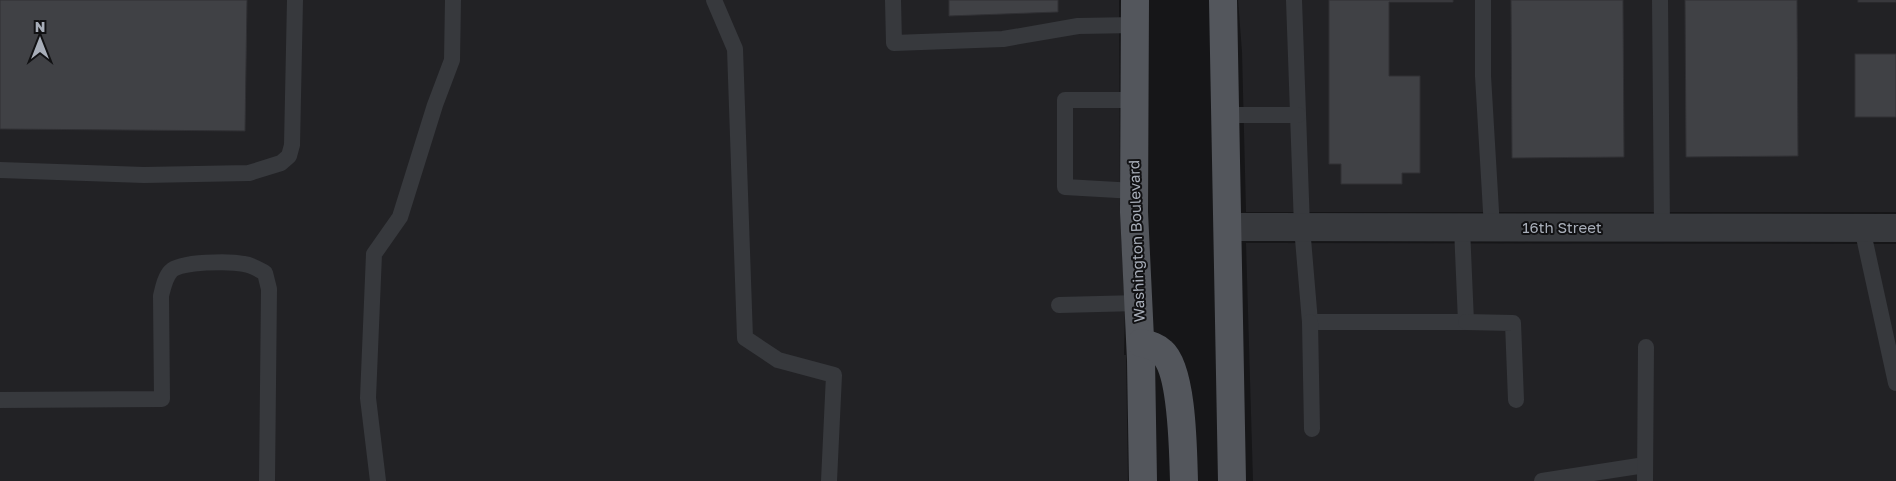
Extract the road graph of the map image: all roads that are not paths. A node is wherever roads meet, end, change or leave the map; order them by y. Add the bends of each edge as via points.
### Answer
1 (295, 0) edge
2 (453, 0) edge
3 (714, 0) edge
4 (894, 0) edge
5 (1223, 0) edge
6 (1294, 0) edge
7 (1482, 0) edge
8 (1660, 0) edge
9 (1135, 13) edge
10 (1135, 100) junction
11 (1226, 115) junction
12 (1298, 115) junction
13 (0, 170) edge
14 (1135, 191) junction
15 (1302, 227) junction
16 (1228, 228) junction
17 (1462, 228) junction
18 (1492, 228) junction
19 (1662, 228) junction
20 (1862, 228) junction
21 (1896, 228) edge
22 (1139, 304) junction
23 (1059, 305) dead end
24 (1310, 322) junction
25 (1466, 322) junction
26 (1141, 343) junction
27 (1646, 347) dead end
28 (1896, 383) edge
29 (0, 400) edge
30 (1516, 400) dead end
31 (1312, 429) dead end
32 (1645, 473) edge
33 (267, 481) edge
34 (378, 481) edge
35 (829, 481) edge
36 (1143, 481) edge
37 (1184, 481) edge
38 (1232, 481) edge
39 (1542, 481) edge

1 - 13 lane via 292,145 289,156 281,163 249,173 144,175
2 - 34 lane via 452,60 400,217 374,254 368,398
3 - 35 lane via 735,49 745,338 778,360 834,375
4 - 9 lane via 894,43 1002,39
5 - 11 main road
6 - 12 lane
7 - 18 lane
8 - 19 lane
9 - 10 main road, Washington Boulevard
10 - 14 main road, Washington Boulevard
10 - 14 lane via 1065,100 1065,187
11 - 12 lane
11 - 16 main road
12 - 15 lane
14 - 22 main road, Washington Boulevard
15 - 16 street, 16th Street
15 - 17 street, 16th Street
15 - 24 lane
16 - 38 main road
17 - 18 street, 16th Street
17 - 25 lane
18 - 19 street, 16th Street
19 - 20 street, 16th Street
20 - 21 street, 16th Street
20 - 28 lane
22 - 23 lane
22 - 26 main road, Washington Boulevard
24 - 25 lane
24 - 31 lane
25 - 30 lane via 1513,323
26 - 36 main road, Washington Boulevard
26 - 37 main road via 1163,352 1174,369 1183,436
27 - 32 lane
29 - 33 lane via 162,399 161,296 171,270 184,264 242,263 256,267 265,273 269,289
32 - 39 lane

